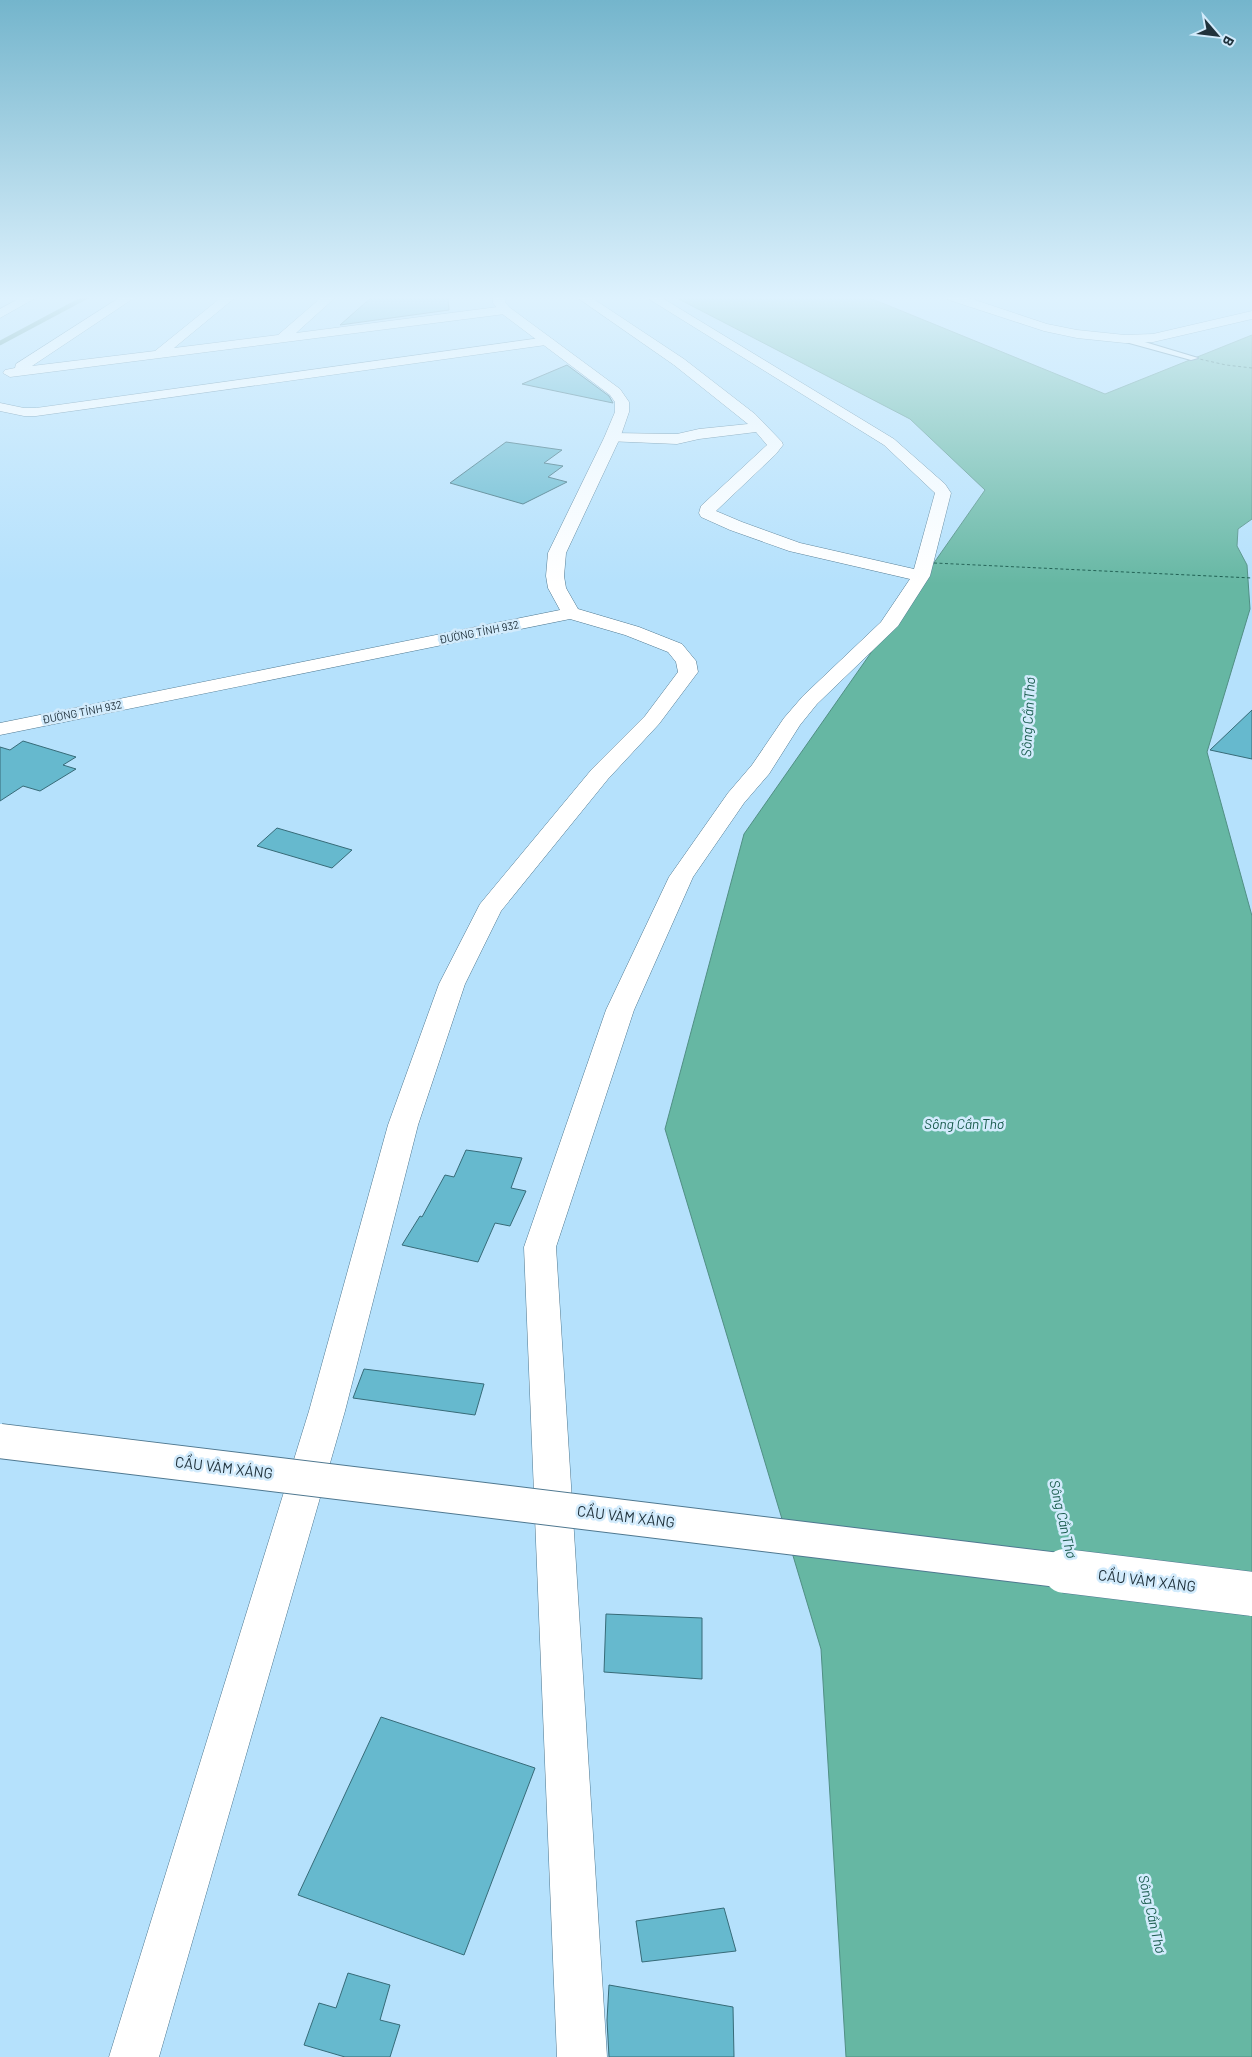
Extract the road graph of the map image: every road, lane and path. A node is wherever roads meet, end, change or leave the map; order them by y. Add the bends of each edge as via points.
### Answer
1 (180, 392) edge
2 (613, 392) edge
3 (716, 392) edge
4 (807, 392) edge
5 (0, 407) edge
6 (760, 427) junction
7 (612, 438) junction
8 (926, 567) junction
9 (571, 613) junction
10 (0, 729) edge
11 (0, 1441) edge
12 (1252, 1594) edge
13 (134, 2057) edge
14 (582, 2057) edge

1 - 5 street via 36,412
2 - 7 street via 622,402 622,412
3 - 6 street
4 - 8 street via 889,442 939,488 942,494
6 - 7 street via 677,439
6 - 8 street via 776,445 707,512 795,547
7 - 9 street via 557,554 555,576
8 - 14 street via 888,626 791,722 682,877 620,1010 540,1247
9 - 10 street, ĐƯỜNG TỈNH 932
9 - 13 street via 675,648 686,661 688,672 652,720 600,774 489,909 452,984 403,1125 324,1420
11 - 12 street, CẦU VÀM XÁNG, bridge

